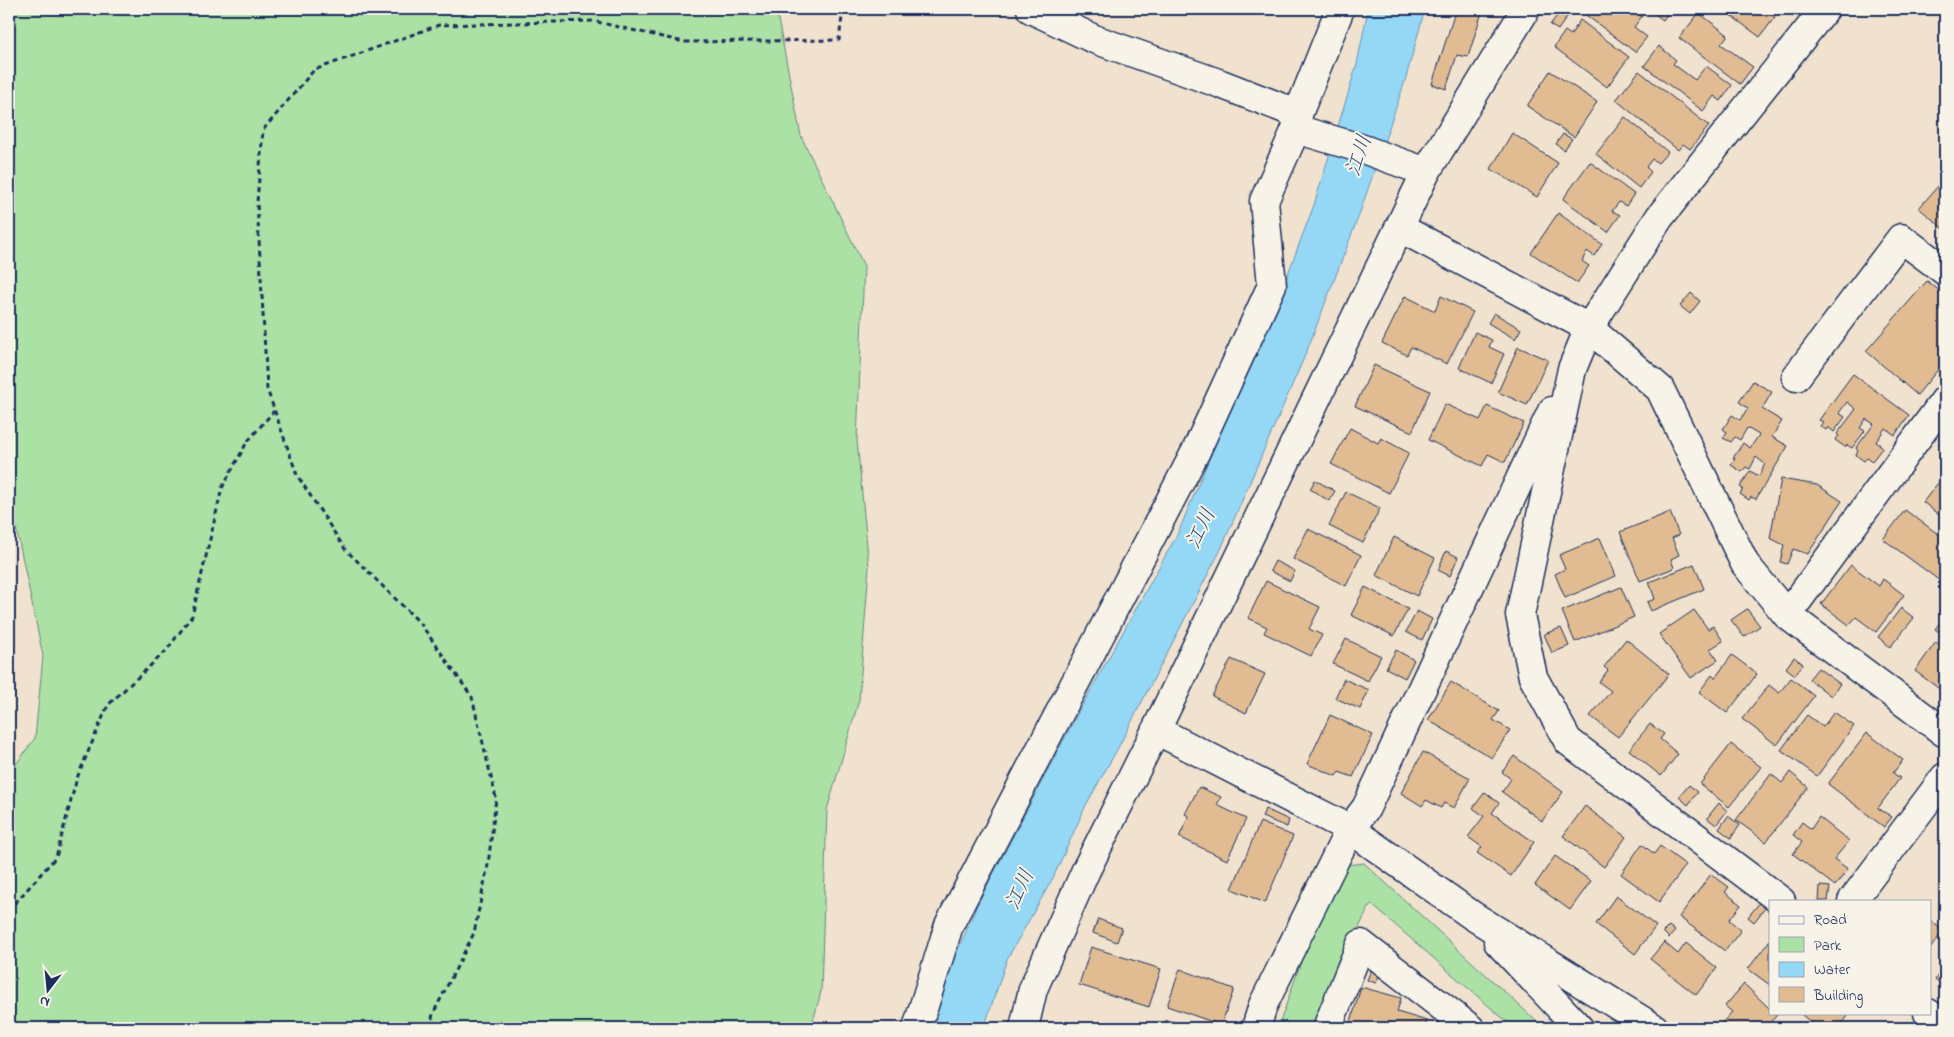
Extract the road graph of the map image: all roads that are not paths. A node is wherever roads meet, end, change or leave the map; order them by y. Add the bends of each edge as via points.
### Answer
1 (1032, 9) edge
2 (1340, 9) edge
3 (1526, 9) edge
4 (1825, 9) edge
5 (1297, 121) junction
6 (1426, 172) junction
7 (1400, 228) junction
8 (1945, 270) edge
9 (1589, 328) junction
10 (1572, 368) junction
11 (1796, 377) dead end
12 (1945, 400) edge
13 (1787, 615) junction
14 (1156, 730) junction
15 (1945, 733) edge
16 (1945, 777) edge
17 (1350, 828) junction
18 (1780, 900) edge
19 (1853, 900) edge
20 (1473, 916) junction
21 (1929, 1014) edge
22 (1945, 1027) edge
23 (917, 1028) edge
24 (1024, 1028) edge
25 (1256, 1028) edge
26 (1327, 1028) edge
27 (1470, 1028) edge
28 (1579, 1028) edge
29 (1654, 1028) edge

1 - 5 street via 1094,39 1221,84
2 - 5 street
3 - 6 street
4 - 9 street via 1659,218
5 - 6 street
5 - 23 street via 1264,201 1272,285 1196,451 949,925
6 - 7 street
7 - 9 street
7 - 14 street
8 - 11 street via 1901,238
9 - 10 street
9 - 13 street via 1660,389 1745,564
10 - 17 street via 1366,808
10 - 18 street via 1520,615 1533,677 1568,741
12 - 13 street
13 - 15 street
14 - 17 street
14 - 24 street via 1086,870 1033,988
16 - 19 street
17 - 20 street
17 - 25 street via 1263,1005
20 - 28 street
20 - 29 street
21 - 22 street
26 - 27 street via 1361,944

